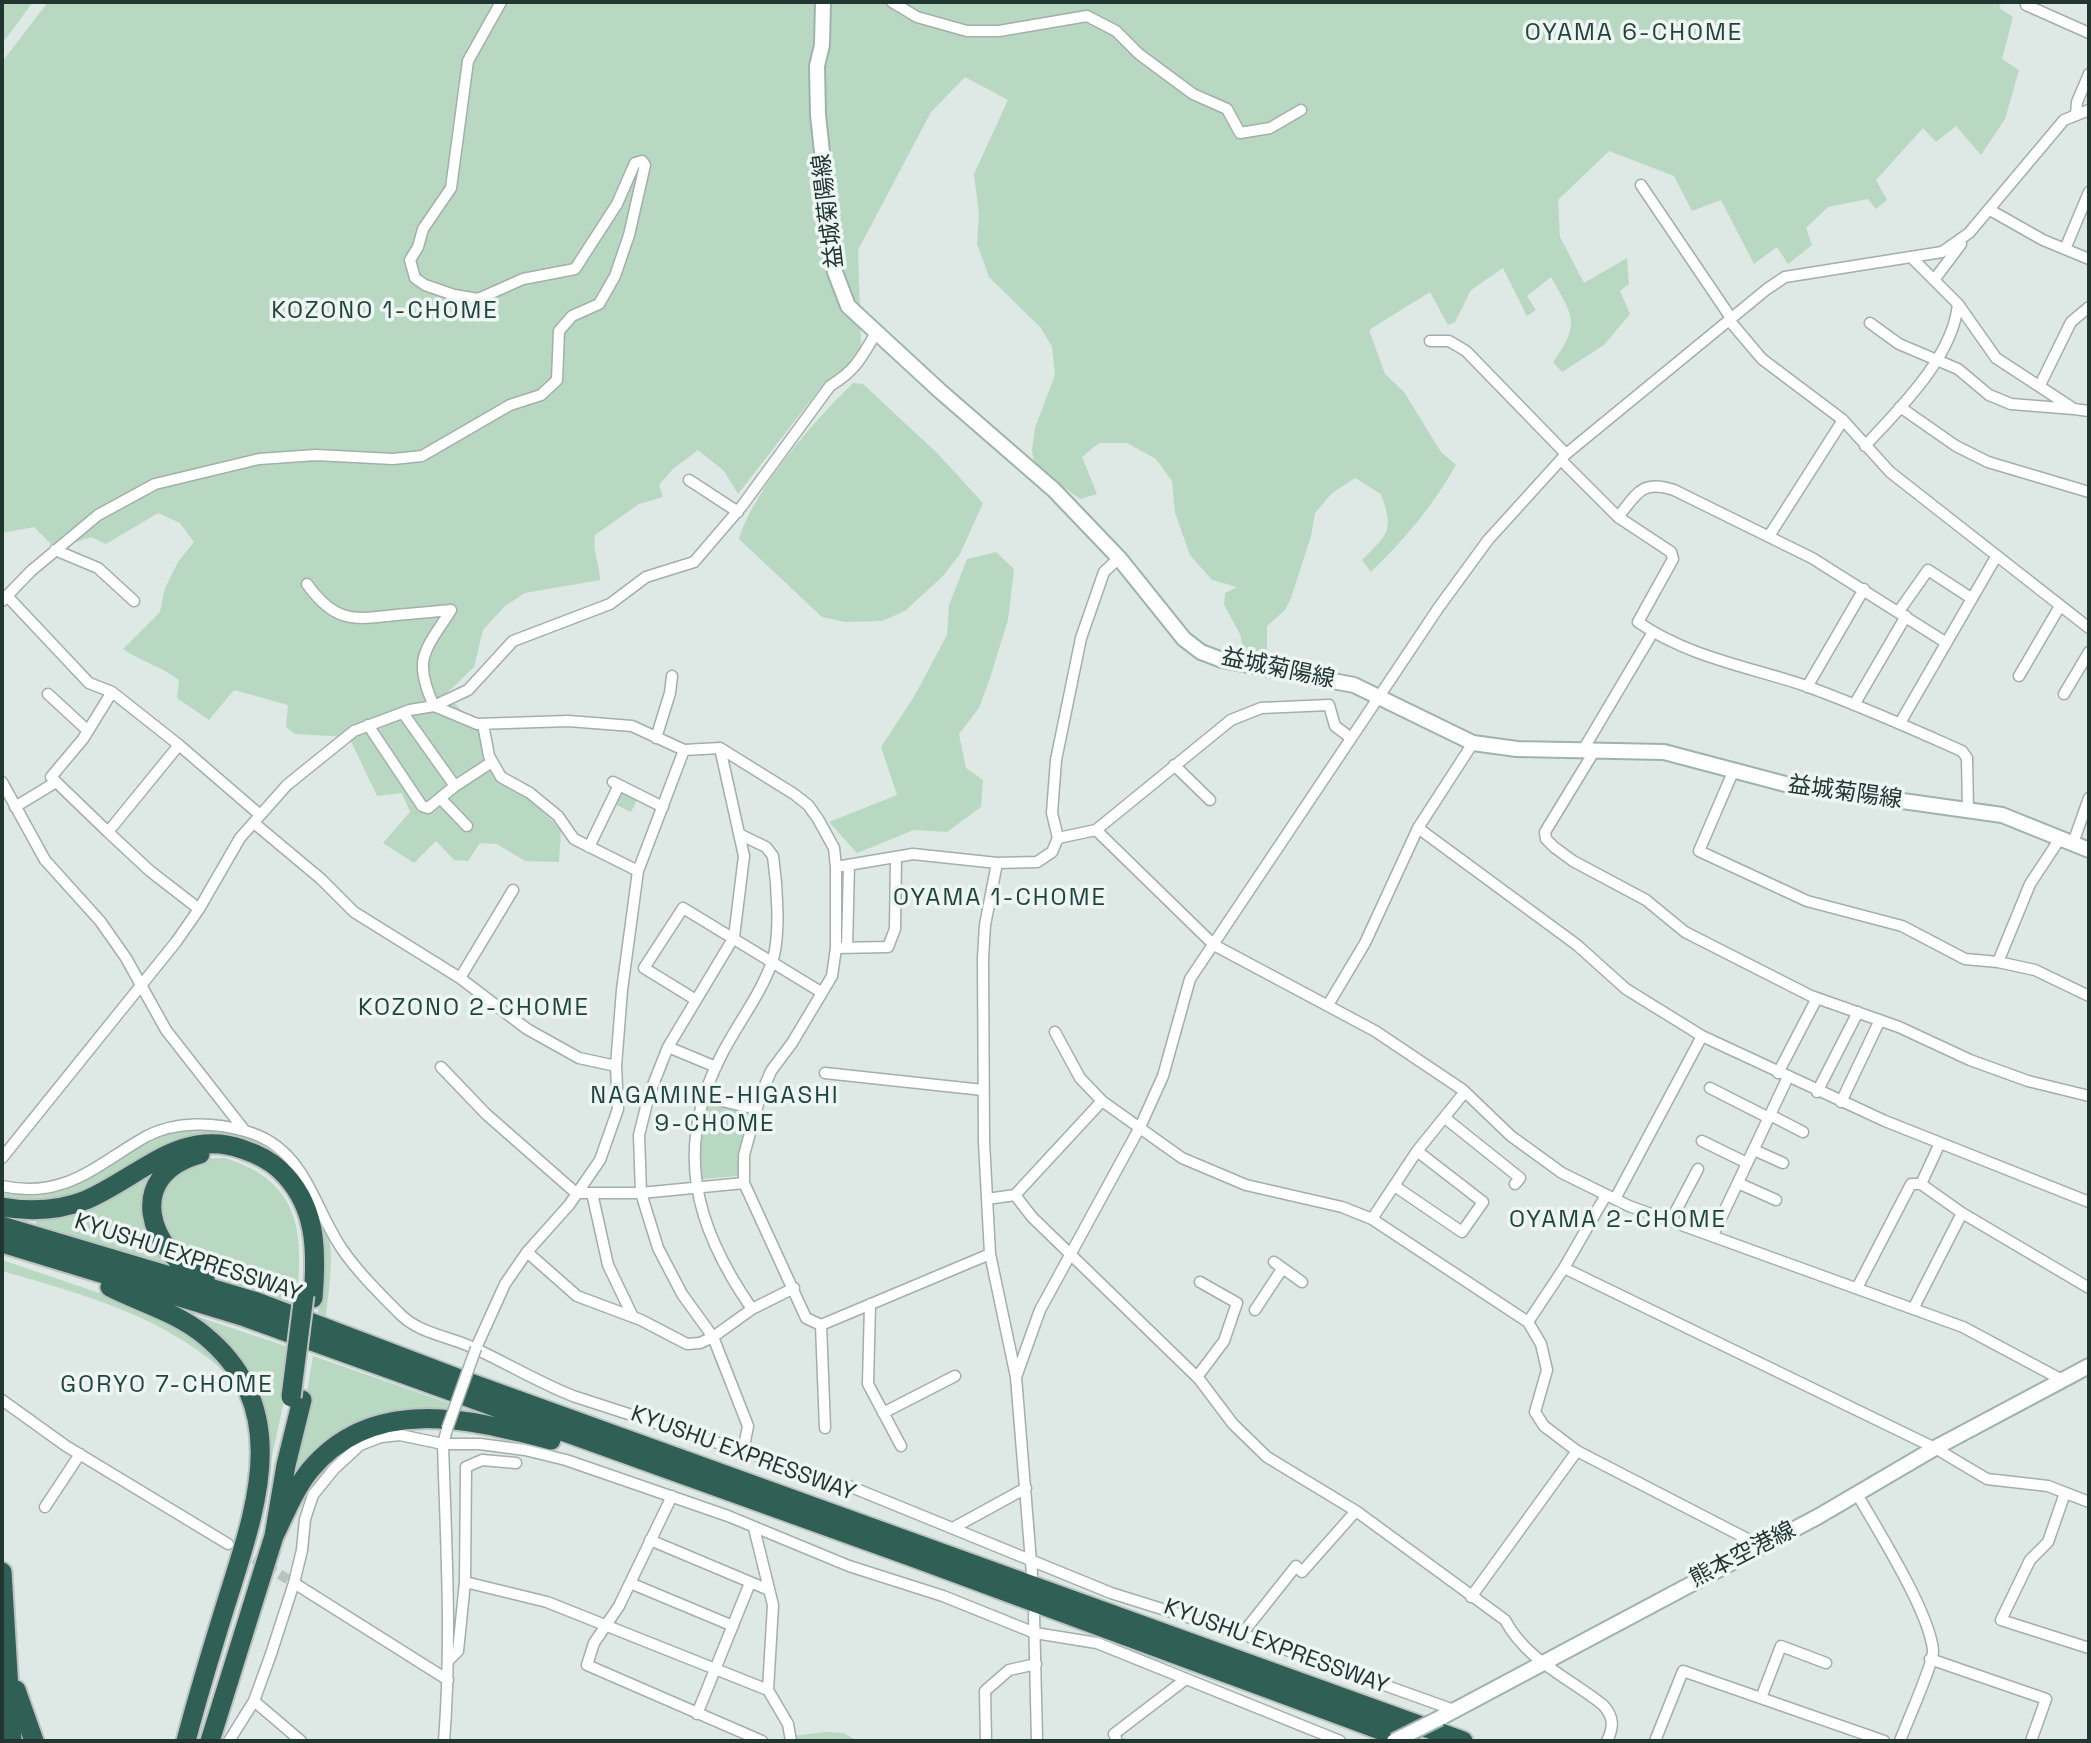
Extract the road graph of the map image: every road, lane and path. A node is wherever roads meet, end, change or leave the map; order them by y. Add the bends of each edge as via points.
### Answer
1 (501, 2) edge
2 (823, 2) edge
3 (892, 2) edge
4 (2025, 5) dead end
5 (2089, 33) edge
6 (2089, 74) edge
7 (1301, 110) dead end
8 (2089, 110) edge
9 (2076, 115) junction
10 (1641, 185) dead end
11 (2089, 192) edge
12 (1990, 209) junction
13 (1969, 233) junction
14 (2065, 249) junction
15 (1911, 257) junction
16 (2089, 260) edge
17 (1934, 280) junction
18 (1958, 304) junction
19 (2089, 307) edge
20 (1730, 319) junction
21 (1870, 323) dead end
22 (876, 333) junction
23 (1430, 341) dead end
24 (1935, 361) junction
25 (2040, 385) junction
26 (1900, 407) junction
27 (2074, 409) junction
28 (2089, 411) edge
29 (1843, 420) junction
30 (1865, 446) junction
31 (1564, 457) junction
32 (689, 480) dead end
33 (2089, 492) edge
34 (738, 512) junction
35 (1618, 517) junction
36 (1769, 536) junction
37 (55, 550) junction
38 (1996, 557) junction
39 (1119, 558) junction
40 (307, 584) dead end
41 (1864, 589) junction
42 (1971, 598) junction
43 (5, 599) edge
44 (134, 601) dead end
45 (2060, 606) junction
46 (1902, 614) junction
47 (2089, 628) edge
48 (1653, 632) junction
49 (1945, 642) junction
50 (2089, 652) edge
51 (671, 676) dead end
52 (2019, 676) dead end
53 (1807, 687) junction
54 (112, 692) junction
55 (48, 694) dead end
56 (2064, 694) dead end
57 (1379, 698) junction
58 (1854, 705) junction
59 (434, 706) junction
60 (403, 713) junction
61 (1900, 723) junction
62 (483, 724) junction
63 (368, 725) junction
64 (87, 730) junction
65 (656, 738) junction
66 (1351, 738) junction
67 (1473, 743) junction
68 (179, 745) junction
69 (720, 748) junction
70 (684, 750) junction
71 (1589, 750) junction
72 (492, 762) junction
73 (1174, 765) junction
74 (1733, 772) junction
75 (2, 782) edge
76 (56, 782) junction
77 (455, 786) junction
78 (2089, 798) edge
79 (441, 799) junction
80 (1209, 800) dead end
81 (15, 807) junction
82 (663, 807) junction
83 (1968, 810) junction
84 (256, 818) junction
85 (467, 826) dead end
86 (1418, 828) junction
87 (1096, 830) junction
88 (108, 832) junction
89 (739, 834) junction
90 (1058, 838) junction
91 (2067, 840) junction
92 (589, 847) junction
93 (2089, 850) edge
94 (896, 857) junction
95 (997, 863) junction
96 (849, 865) junction
97 (836, 867) junction
98 (638, 871) junction
99 (513, 890) dead end
100 (199, 909) junction
101 (734, 937) junction
102 (1214, 945) junction
103 (836, 948) junction
104 (848, 948) junction
105 (773, 961) junction
106 (1998, 962) junction
107 (460, 978) junction
108 (139, 986) junction
109 (821, 992) junction
110 (2089, 996) edge
111 (1817, 998) junction
112 (696, 1000) junction
113 (1328, 1005) junction
114 (1858, 1012) junction
115 (1880, 1020) junction
116 (1055, 1032) dead end
117 (1702, 1036) junction
118 (668, 1047) junction
119 (616, 1066) junction
120 (442, 1067) dead end
121 (716, 1067) junction
122 (825, 1073) dead end
123 (1783, 1075) junction
124 (1710, 1088) dead end
125 (983, 1090) junction
126 (1817, 1092) junction
127 (1464, 1093) junction
128 (2089, 1096) edge
129 (705, 1097) junction
130 (1102, 1101) junction
131 (1841, 1102) junction
132 (756, 1109) junction
133 (1769, 1117) junction
134 (1445, 1118) junction
135 (1140, 1127) junction
136 (245, 1131) junction
137 (1803, 1132) dead end
138 (1702, 1141) dead end
139 (1940, 1143) junction
140 (1754, 1150) junction
141 (1417, 1151) junction
142 (2, 1158) edge
143 (1747, 1163) junction
144 (1783, 1163) dead end
145 (1698, 1169) dead end
146 (1520, 1178) dead end
147 (744, 1183) junction
148 (1738, 1183) junction
149 (1921, 1184) junction
150 (2, 1186) edge
151 (1396, 1187) junction
152 (696, 1188) junction
153 (576, 1193) junction
154 (592, 1193) junction
155 (641, 1193) junction
156 (1015, 1195) junction
157 (1611, 1197) junction
158 (987, 1199) junction
159 (1776, 1200) dead end
160 (2089, 1202) edge
161 (2, 1207) edge
162 (1962, 1213) junction
163 (1372, 1219) junction
164 (1671, 1220) junction
165 (2, 1226) edge
166 (1713, 1235) junction
167 (2, 1243) edge
168 (527, 1252) junction
169 (1071, 1253) junction
170 (990, 1254) junction
171 (56, 1260) junction
172 (1564, 1268) junction
173 (1200, 1282) dead end
174 (1302, 1282) dead end
175 (794, 1288) junction
176 (1857, 1288) junction
177 (2089, 1288) edge
178 (308, 1297) junction
179 (254, 1301) junction
180 (870, 1304) junction
181 (752, 1309) junction
182 (1913, 1309) junction
183 (1255, 1310) dead end
184 (633, 1317) junction
185 (1528, 1322) junction
186 (821, 1325) junction
187 (713, 1337) junction
188 (476, 1348) junction
189 (2089, 1367) edge
190 (955, 1376) dead end
191 (1016, 1377) junction
192 (1197, 1377) junction
193 (2064, 1381) junction
194 (2, 1399) edge
195 (296, 1399) junction
196 (883, 1413) junction
197 (825, 1428) dead end
198 (443, 1444) junction
199 (901, 1446) dead end
200 (1935, 1448) junction
201 (1577, 1451) junction
202 (743, 1452) junction
203 (80, 1454) junction
204 (516, 1463) dead end
205 (722, 1488) junction
206 (1026, 1488) junction
207 (2065, 1493) junction
208 (1857, 1494) junction
209 (672, 1496) junction
210 (2089, 1502) edge
211 (45, 1507) dead end
212 (1356, 1511) junction
213 (252, 1520) junction
214 (754, 1528) junction
215 (953, 1528) junction
216 (274, 1536) junction
217 (650, 1540) junction
218 (228, 1544) tunnel mouth
219 (1761, 1546) junction
220 (1032, 1559) junction
221 (2, 1572) edge
222 (1032, 1574) dead end
223 (465, 1582) junction
224 (294, 1583) junction
225 (630, 1583) junction
226 (750, 1583) junction
227 (769, 1590) junction
228 (1471, 1597) junction
229 (1034, 1614) dead end
230 (607, 1624) junction
231 (733, 1626) junction
232 (1035, 1633) junction
233 (1241, 1633) junction
234 (2089, 1648) edge
235 (1930, 1659) junction
236 (449, 1660) junction
237 (1541, 1662) junction
238 (1826, 1663) dead end
239 (1036, 1664) junction
240 (716, 1668) junction
241 (9, 1669) junction
242 (1186, 1679) junction
243 (448, 1680) junction
244 (768, 1690) junction
245 (1761, 1698) junction
246 (254, 1701) junction
247 (196, 1702) junction
248 (1454, 1710) junction
249 (697, 1714) junction
250 (207, 1737) edge
251 (12, 1741) edge
252 (34, 1741) edge
253 (174, 1741) edge
254 (186, 1741) edge
255 (229, 1741) edge
256 (301, 1741) edge
257 (444, 1741) edge
258 (762, 1741) edge
259 (791, 1741) edge
260 (986, 1741) edge
261 (1037, 1741) edge
262 (1117, 1741) edge
263 (1340, 1741) edge
264 (1394, 1741) edge
265 (1410, 1741) edge
266 (1463, 1741) edge
267 (1607, 1741) edge
268 (1655, 1741) edge
269 (1884, 1741) edge
270 (1900, 1741) edge
271 (2031, 1741) edge

1 - 37 street via 468,61 451,188 423,229 410,260 415,278 425,285 478,299 523,279 575,269 617,204 635,163 642,161 638,200 615,276 599,304 572,316 559,331 556,380 541,395 510,405 422,456 259,458 155,484 98,515
2 - 22 main road, 益城菊陽線 via 818,114 835,272 848,306
3 - 7 street via 917,17 967,31 999,31 1087,16 1116,31 1193,94 1227,109 1240,133 1270,128
4 - 5 street
6 - 9 street
8 - 9 street
9 - 12 street via 2064,120
10 - 20 street
11 - 14 street
12 - 13 street
12 - 14 street
13 - 15 street via 1942,252
13 - 17 street
14 - 16 street
15 - 17 street
15 - 20 street via 1785,277
17 - 18 street
18 - 24 street via 1956,319
18 - 25 street via 1996,358
19 - 25 street via 2071,322
20 - 29 street via 1762,359
20 - 31 street
21 - 24 street
22 - 34 street via 860,362 830,386
22 - 39 main road, 益城菊陽線 via 1054,489
23 - 31 street via 1449,341 1466,351
24 - 26 street
24 - 27 street via 1958,369 1989,395 2011,404
25 - 27 street
26 - 30 street
26 - 33 street via 1988,462
27 - 28 street
29 - 30 street
29 - 36 street
30 - 38 street via 1890,472
31 - 35 street
31 - 57 street via 1488,540
32 - 34 street
34 - 59 street via 694,562 646,577 610,604 513,641 468,690
35 - 36 street via 1642,488 1657,484
35 - 48 street via 1671,552 1672,559 1639,622
36 - 41 street
37 - 43 street
37 - 44 street via 98,568
38 - 42 street
38 - 45 street
39 - 57 main road, 益城菊陽線 via 1176,630 1201,652 1343,682
39 - 90 street via 1104,572 1081,638 1056,760 1052,813
40 - 59 street via 327,607 351,619 450,610 432,635 424,659 422,679
41 - 46 street
41 - 53 street
42 - 46 street via 1928,570
42 - 49 street
43 - 54 street via 89,683
45 - 47 street
45 - 52 street via 2029,650
46 - 49 street
46 - 58 street
48 - 53 street via 1703,654
48 - 71 street
49 - 61 street
50 - 56 street
51 - 65 street
53 - 58 street
54 - 64 street
54 - 68 street
55 - 64 street
57 - 66 street
57 - 67 main road, 益城菊陽線
58 - 61 street
59 - 60 street
59 - 62 street
60 - 63 street
60 - 77 street
61 - 83 street via 1962,751 1967,758
62 - 65 street via 632,726
62 - 72 street
63 - 79 street via 422,806 434,806
63 - 84 street via 354,731 287,785
64 - 76 street via 51,777
65 - 70 street
66 - 73 street via 1335,726 1329,705 1261,708 1231,720
66 - 102 street
67 - 71 main road, 益城菊陽線
67 - 86 street
68 - 84 street
68 - 88 street
69 - 70 street
69 - 89 street
69 - 97 street via 808,805 834,848
70 - 82 street
71 - 74 main road, 益城菊陽線 via 1664,752
71 - 111 street via 1545,832 1546,839 1573,861 1646,900 1685,932
72 - 77 street
72 - 92 street via 501,777 530,793 558,816 574,839
73 - 80 street
73 - 87 street
74 - 83 main road, 益城菊陽線 via 1789,785
74 - 106 street via 1699,851 1807,901 1902,926 1965,959
75 - 81 street
76 - 81 street
76 - 88 street
77 - 79 street
78 - 91 street
79 - 85 street
81 - 108 street via 45,860 100,921
82 - 92 street via 616,784
82 - 98 street
83 - 91 main road, 益城菊陽線 via 2003,814
84 - 100 street
84 - 107 street via 354,912
86 - 113 street via 1365,943
86 - 117 street via 1577,945 1626,989
87 - 90 street
87 - 102 street
88 - 100 street
89 - 101 street via 744,856
89 - 105 street via 766,847 773,856
90 - 95 street via 1052,852 1037,862
91 - 93 main road, 益城菊陽線
91 - 106 street via 2030,884
92 - 98 street
94 - 95 street via 913,854
94 - 96 street
94 - 104 street via 895,929 888,947
95 - 125 street via 985,925
96 - 97 street
96 - 104 street
97 - 103 street
98 - 119 street
99 - 107 street
100 - 108 street
101 - 105 street
101 - 112 street
101 - 112 street via 683,908 644,968
102 - 113 street
102 - 135 street via 1190,979 1163,1076
103 - 104 street
103 - 109 street via 832,976
105 - 109 street
105 - 121 street
106 - 110 street via 2035,970
107 - 119 street via 527,1029 579,1058
108 - 136 street via 166,1030
108 - 142 street
109 - 132 street via 771,1071
111 - 114 street
111 - 123 street
112 - 118 street
113 - 127 street via 1375,1031
114 - 115 street
114 - 126 street
115 - 128 street via 1970,1060
115 - 131 street
116 - 130 street via 1080,1078
117 - 123 street
117 - 157 street
118 - 121 street
118 - 155 street via 639,1135
119 - 153 street via 618,1109 600,1160
120 - 153 street via 486,1114
121 - 129 street
122 - 125 street
123 - 126 street
123 - 133 street
124 - 133 street
125 - 158 street
126 - 131 street
127 - 134 street
127 - 157 street via 1511,1136 1562,1173
129 - 132 street
129 - 152 street via 694,1141
130 - 135 street
130 - 156 street
131 - 139 street
132 - 147 street via 744,1155
133 - 137 street
133 - 140 street
134 - 141 street
134 - 146 street
135 - 163 street via 1182,1158 1246,1185 1342,1207
135 - 169 street
136 - 150 street via 186,1125 149,1135 68,1183 38,1189
136 - 188 street via 290,1158 307,1179 343,1251 399,1314 417,1327
138 - 143 street
139 - 149 street
139 - 160 street
140 - 143 street
140 - 144 street
141 - 151 street
141 - 151 street via 1483,1202 1462,1232
143 - 148 street
145 - 164 street
147 - 152 street
147 - 175 street
148 - 159 street
148 - 166 street
149 - 162 street
149 - 176 street via 1911,1184
151 - 163 street
152 - 155 street
152 - 181 street via 711,1240
153 - 154 street
153 - 168 street
154 - 155 street
154 - 184 street via 608,1265
155 - 187 street via 658,1248 682,1294
156 - 158 street
156 - 169 street
157 - 164 street
157 - 172 street
158 - 170 street
161 - 178 highway via 55,1209 95,1195 172,1151 192,1145 229,1144 272,1163 303,1198 314,1233
162 - 177 street
162 - 182 street
163 - 185 street
164 - 166 street
165 - 179 highway, KYUSHU EXPRESSWAY
166 - 176 street
167 - 171 highway, KYUSHU EXPRESSWAY
168 - 184 street via 577,1297
168 - 188 street via 505,1284
169 - 191 street via 1030,1332
169 - 192 street
170 - 180 street
170 - 191 street
171 - 205 highway, KYUSHU EXPRESSWAY via 245,1317
171 - 213 highway via 189,1323 240,1375 254,1401 262,1446
172 - 185 street
172 - 200 street
173 - 192 street via 1237,1303 1223,1341
174 - 183 street via 1278,1265
175 - 181 street
175 - 186 street via 806,1318
176 - 182 street
178 - 179 highway via 307,1248 290,1195 262,1166 236,1156 187,1157 164,1175 154,1192 155,1232 176,1260 195,1275
178 - 195 highway
179 - 266 highway, KYUSHU EXPRESSWAY
180 - 186 street
180 - 196 street via 868,1384
181 - 187 street
182 - 193 street via 1963,1327
184 - 187 street via 687,1344
185 - 201 street via 1541,1344 1547,1370 1535,1412 1544,1426
186 - 197 street
187 - 202 street via 748,1426
188 - 198 street, bridge
188 - 202 street via 573,1396
189 - 193 main road, 熊本空港線
190 - 196 street
191 - 206 street
192 - 212 street via 1233,1424 1267,1457
193 - 200 main road, 熊本空港線
194 - 203 street
195 - 213 highway via 268,1492
195 - 216 highway
196 - 199 street
198 - 209 street via 525,1450
198 - 224 street via 381,1437 360,1445 334,1469 313,1495
198 - 236 street
200 - 207 street via 1987,1479 2048,1486
200 - 208 main road, 熊本空港線
201 - 219 street
201 - 228 street
202 - 215 street
203 - 211 street
203 - 218 street
204 - 223 street via 482,1460 467,1467
205 - 216 highway via 484,1423 407,1418 367,1428 329,1451 309,1472
205 - 265 highway, KYUSHU EXPRESSWAY
206 - 215 street
206 - 220 street
207 - 210 street
207 - 234 street via 2048,1542 2030,1560 2001,1620
208 - 219 main road, 熊本空港線
208 - 235 street via 1924,1622 1933,1651
209 - 214 street
209 - 217 street
212 - 228 street
212 - 233 street via 1302,1572 1296,1566
213 - 247 highway
214 - 227 street
214 - 232 street
215 - 220 street
216 - 250 highway
217 - 225 street
217 - 226 street
219 - 237 main road, 熊本空港線
220 - 222 street
220 - 233 street via 1111,1593
221 - 241 highway
223 - 230 street via 547,1602
223 - 236 street via 458,1651
224 - 243 street
224 - 246 street
225 - 230 street
225 - 231 street
226 - 227 street
226 - 231 street
227 - 244 street via 773,1605
228 - 237 street via 1505,1620 1515,1640
229 - 232 street
230 - 240 street
230 - 249 street via 587,1665
231 - 240 street
232 - 239 street
232 - 242 street via 1097,1643
233 - 248 street
235 - 270 street
235 - 271 street via 2046,1699
236 - 243 street
237 - 248 main road, 熊本空港線
237 - 267 street via 1611,1714 1613,1730
238 - 245 street via 1781,1646
239 - 260 street via 1009,1670 985,1691
239 - 261 street
240 - 244 street
240 - 249 street
241 - 251 highway
241 - 252 highway
242 - 262 street via 1114,1734
242 - 263 street
243 - 257 street
244 - 259 street via 788,1724
245 - 268 street via 1683,1671
245 - 269 street
246 - 255 street
246 - 256 street
247 - 253 highway
247 - 254 highway
248 - 264 main road, 熊本空港線, bridge
249 - 258 street

